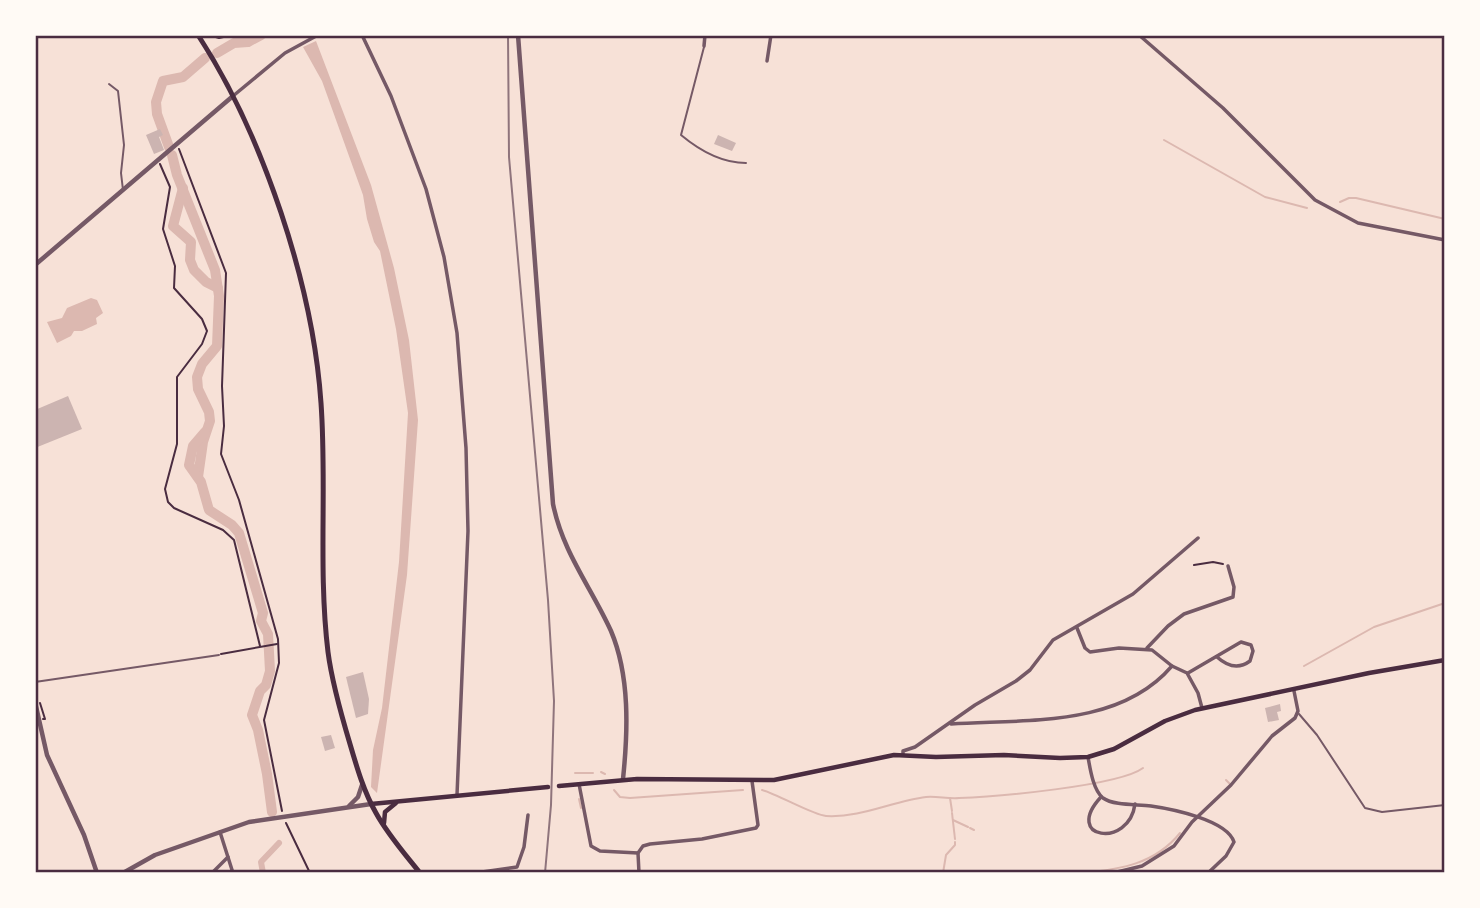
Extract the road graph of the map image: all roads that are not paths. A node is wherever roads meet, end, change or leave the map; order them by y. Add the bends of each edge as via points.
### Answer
1 (318, 35) edge
2 (362, 35) edge
3 (518, 35) edge
4 (705, 35) edge
5 (771, 35) edge
6 (1139, 35) edge
7 (200, 37) edge
8 (704, 46) joint
9 (767, 61) dead end
10 (110, 84) dead end
11 (233, 96) junction
12 (746, 163) dead end
13 (123, 191) junction
14 (1445, 240) edge
15 (35, 265) edge
16 (1198, 538) dead end
17 (1228, 566) road end
18 (1077, 628) junction
19 (1147, 648) junction
20 (219, 655) road end
21 (1217, 657) junction
22 (1445, 660) edge
23 (1172, 666) junction
24 (1187, 673) junction
25 (35, 682) edge
26 (1294, 691) junction
27 (35, 702) edge
28 (1202, 708) junction
29 (1298, 713) junction
30 (949, 724) junction
31 (903, 755) junction
32 (1088, 757) junction
33 (623, 779) junction
34 (752, 781) junction
35 (363, 784) junction
36 (579, 784) junction
37 (559, 786) dead end
38 (548, 787) dead end
39 (457, 795) junction
40 (1101, 796) junction
41 (398, 801) junction
42 (1135, 804) junction
43 (369, 805) junction
44 (1445, 805) edge
45 (348, 807) junction
46 (528, 816) dead end
47 (1197, 817) junction
48 (385, 828) junction
49 (220, 831) junction
50 (638, 853) junction
51 (228, 857) junction
52 (487, 871) edge
53 (1136, 871) edge
54 (97, 873) edge
55 (122, 873) edge
56 (212, 873) edge
57 (233, 873) edge
58 (420, 873) edge
59 (475, 873) edge
60 (639, 873) edge
61 (1113, 873) edge
62 (1208, 873) edge

1 - 11 street via 281,57
2 - 39 street via 426,189 457,332 468,531
3 - 33 street via 553,504 569,555 608,624 621,660
4 - 8 street
5 - 9 street
6 - 14 street via 1223,107 1315,200 1358,223
7 - 11 main road
8 - 12 lane via 681,135 708,153
10 - 13 lane via 118,91
11 - 13 street
11 - 35 main road via 274,195 315,349 324,449 327,646 340,710
13 - 15 street
16 - 18 street via 1133,594
17 - 19 street via 1233,597 1184,614
18 - 19 street via 1090,652
18 - 30 street via 1053,640 1016,681
19 - 23 street
20 - 25 lane
21 - 21 street via 1241,642 1251,645 1253,651 1250,661 1238,667
21 - 24 street
22 - 26 main road
23 - 24 street
23 - 30 street via 1146,689 1097,711
24 - 28 street
26 - 28 main road
26 - 29 street
27 - 54 street via 47,755
28 - 32 main road via 1174,716 1114,749
29 - 44 lane via 1365,808 1382,812
29 - 47 street
30 - 31 street
31 - 32 main road
31 - 34 main road
32 - 40 street
33 - 34 main road
33 - 36 main road
34 - 50 street via 757,828 650,844
35 - 43 main road
35 - 45 street
36 - 37 main road
36 - 50 street via 591,846 600,851
38 - 39 main road
39 - 41 main road
40 - 42 street
40 - 42 street via 1088,818 1093,830 1100,833 1125,826 1133,817
41 - 43 main road
41 - 48 main road via 384,814
42 - 47 street
43 - 45 street
43 - 48 main road
45 - 49 street via 263,819
46 - 52 street via 517,867
47 - 53 street via 1168,850
47 - 62 street via 1234,841
48 - 58 main road
49 - 51 street
49 - 55 street
50 - 60 street
51 - 56 street
51 - 57 street
52 - 59 street
53 - 61 street

